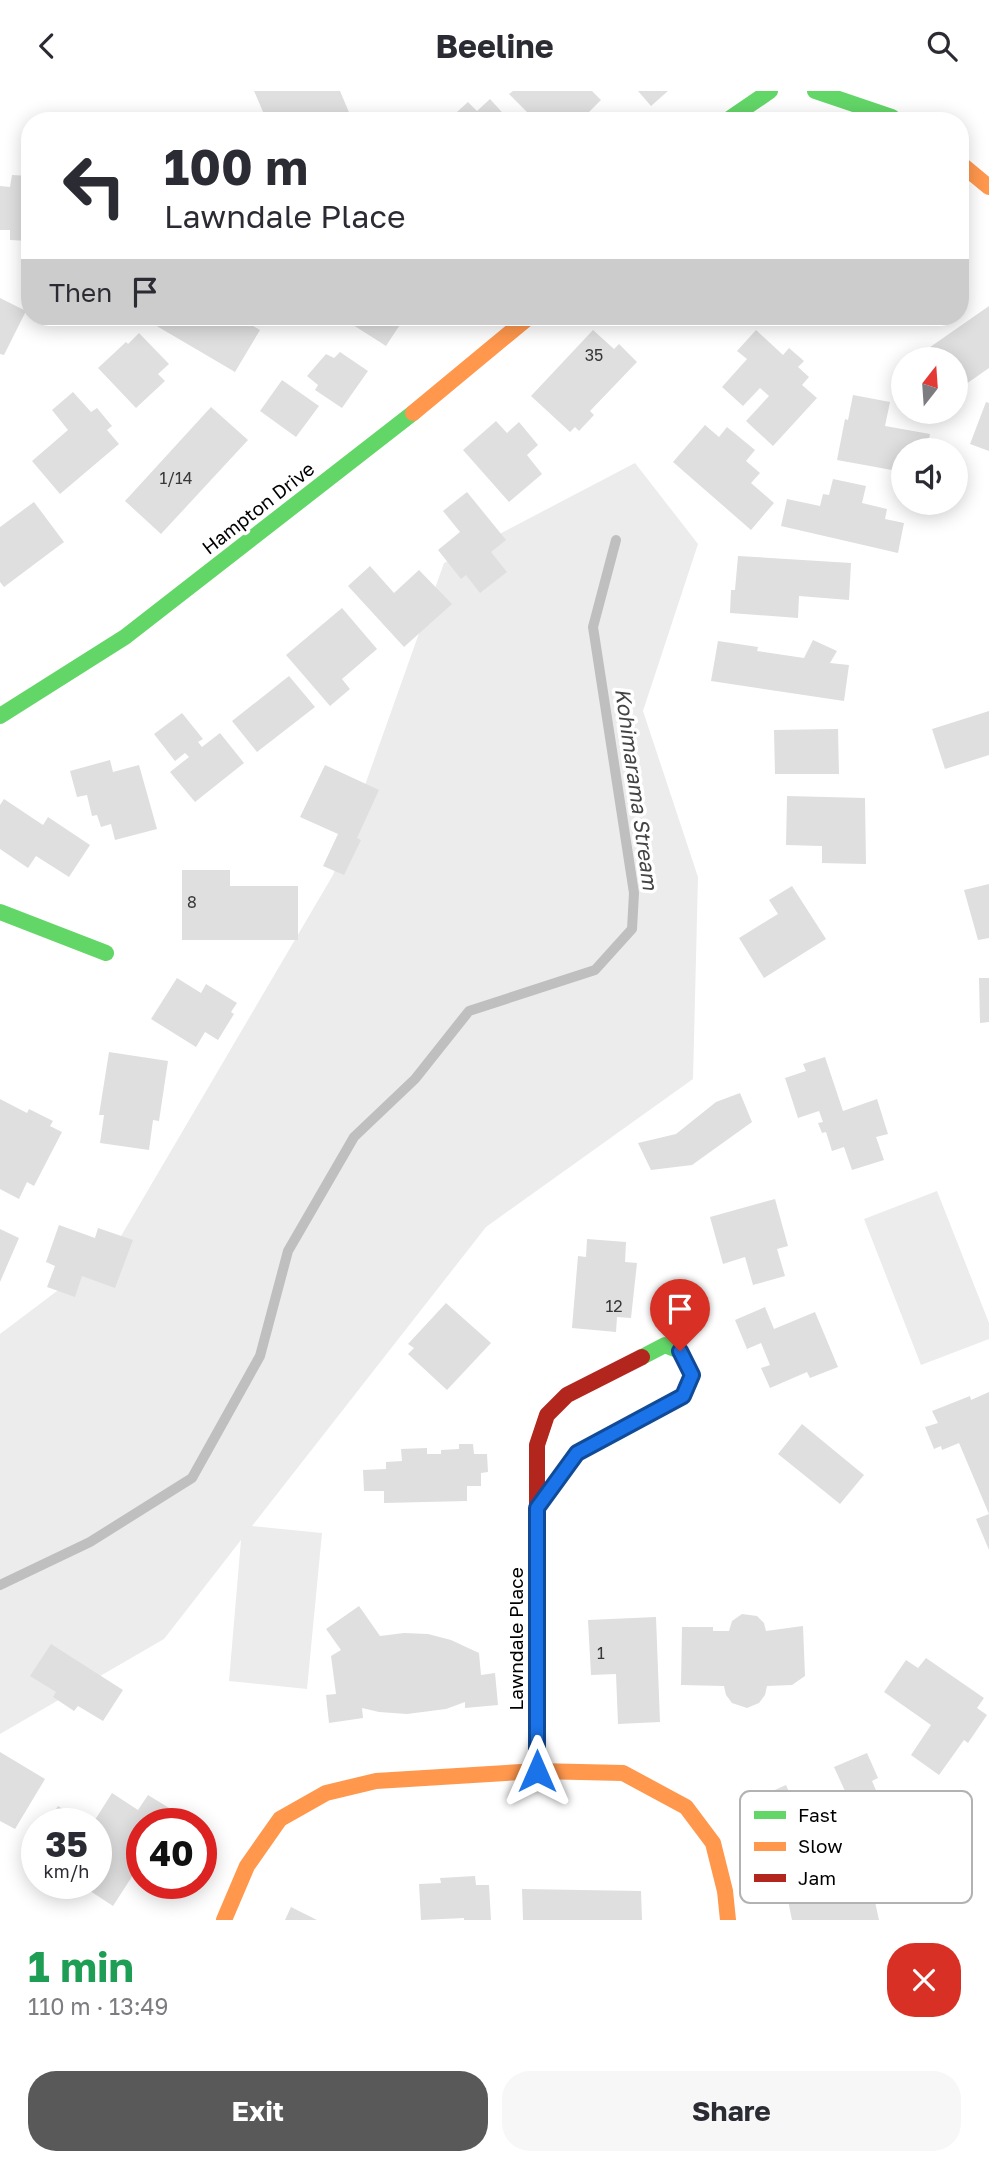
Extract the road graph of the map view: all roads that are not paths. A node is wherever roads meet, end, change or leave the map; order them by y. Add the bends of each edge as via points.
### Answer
1 (770, 91) edge
2 (815, 91) edge
3 (863, 91) edge
4 (739, 112) edge
5 (875, 112) edge
6 (887, 112) edge
7 (969, 171) edge
8 (989, 187) edge
9 (518, 326) edge
10 (0, 716) edge
11 (0, 912) edge
12 (106, 953) dead end
13 (537, 1508) junction
14 (537, 1771) junction
15 (224, 1920) edge
16 (728, 1920) edge

1 - 4 street
2 - 5 street
3 - 6 street
7 - 8 street
9 - 10 street, Hampton Drive via 405,421 125,637
11 - 12 street
13 - 13 street, Lawndale Place via 577,1453 683,1396 692,1375 680,1351 665,1345 567,1395 547,1415 537,1445
13 - 14 street, Lawndale Place
14 - 15 street via 376,1781 326,1793 280,1819 247,1866
14 - 16 street via 623,1773 686,1807 713,1843

